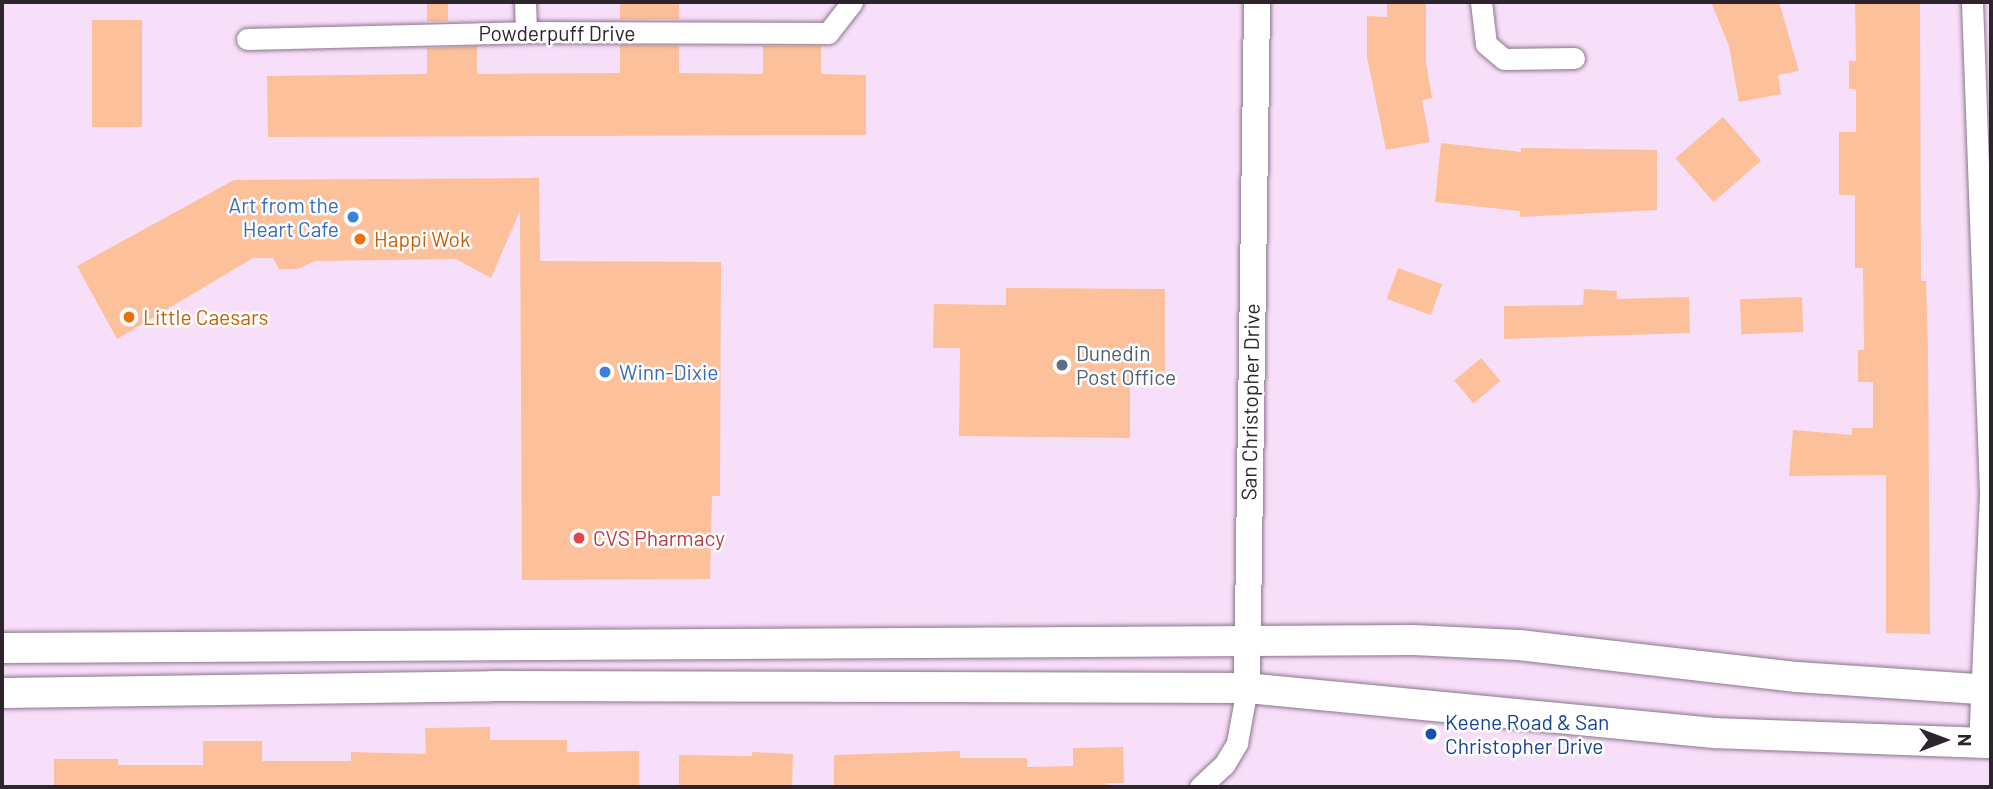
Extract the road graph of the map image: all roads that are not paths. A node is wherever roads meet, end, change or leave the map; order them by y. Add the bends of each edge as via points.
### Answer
1 (525, 2) edge
2 (852, 2) edge
3 (1257, 2) edge
4 (1481, 2) edge
5 (1972, 2) edge
6 (526, 32) junction
7 (247, 39) dead end
8 (1574, 58) dead end
9 (1991, 494) edge
10 (1247, 640) junction
11 (2, 648) edge
12 (1247, 688) junction
13 (1987, 690) edge
14 (2, 693) edge
15 (1985, 743) edge
16 (1200, 787) edge

1 - 6 street
2 - 6 street, Powderpuff Drive via 828,33
3 - 10 street, San Christopher Drive
4 - 8 street via 1486,44 1504,59
5 - 9 street
6 - 7 street, Powderpuff Drive
9 - 13 street
10 - 11 main road
10 - 12 street, San Christopher Drive
10 - 13 main road via 1519,645 1797,677
12 - 14 main road via 493,686
12 - 15 main road via 1715,733
12 - 16 street, San Christopher Drive via 1237,743 1224,765
13 - 15 street

